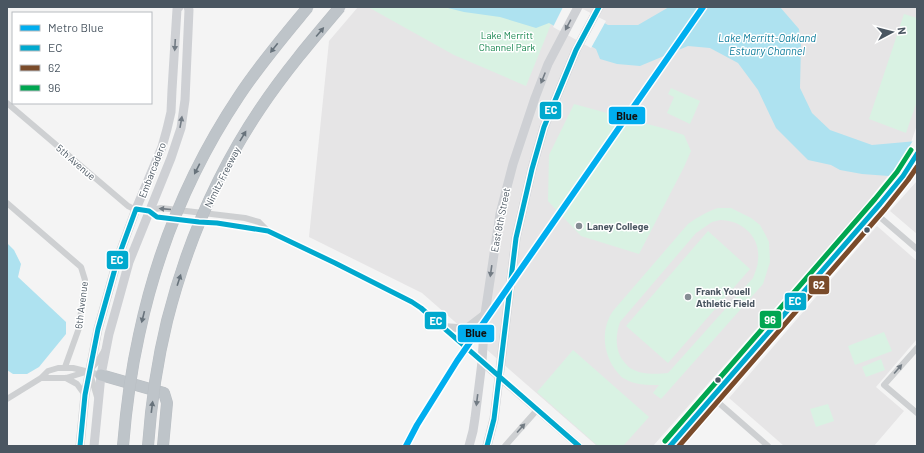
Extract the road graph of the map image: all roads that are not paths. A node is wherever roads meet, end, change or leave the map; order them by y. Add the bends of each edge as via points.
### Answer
1 (179, 7) edge
2 (188, 7) edge
3 (308, 7) edge
4 (340, 7) edge
5 (578, 7) edge
6 (599, 8) edge
7 (7, 103) edge
8 (917, 154) edge
9 (7, 203) edge
10 (136, 209) junction
11 (149, 211) junction
12 (874, 212) junction
13 (917, 249) edge
14 (486, 314) junction
15 (442, 327) junction
16 (107, 347) junction
17 (917, 348) edge
18 (482, 362) junction
19 (65, 367) junction
20 (89, 371) junction
21 (101, 375) junction
22 (498, 376) junction
23 (40, 378) junction
24 (66, 378) junction
25 (85, 395) junction
26 (712, 397) junction
27 (7, 399) edge
28 (99, 401) junction
29 (537, 410) junction
30 (917, 413) edge
31 (80, 446) edge
32 (94, 446) edge
33 (123, 446) edge
34 (148, 446) edge
35 (163, 446) edge
36 (469, 446) edge
37 (487, 446) edge
38 (505, 446) edge
39 (579, 446) edge
40 (670, 446) edge
41 (768, 446) edge

1 -> 10 main road, Embarcadero via 167,129 151,176
11 -> 2 main road, Embarcadero via 181,128
3 -> 33 highway, bridge via 239,96 220,126 181,203 160,258 142,320 132,368
34 -> 4 highway, Nimitz Freeway, bridge via 154,386 167,321 183,266 204,211 259,110
5 -> 14 main road, East 8th Street via 548,64 519,142 500,214
6 - 22 main road, East 8th Street via 576,50 544,127 532,169 516,238
7 - 10 street, 5th Avenue via 126,205
8 - 12 street
9 - 19 street, 6th Avenue via 81,267 85,280 79,328
10 - 11 street, 5th Avenue
10 - 20 main road, Embarcadero via 108,291
11 - 15 street, 5th Avenue via 157,217 268,231 412,302
11 - 16 main road, Embarcadero via 125,277
12 - 13 street
12 - 26 street
14 - 15 street via 468,327
14 - 18 main road, East 8th Street
15 - 18 street, 5th Avenue
16 - 20 street
16 - 21 main road, Embarcadero
30 -> 17 street via 884,385
18 - 22 street, 5th Avenue
18 -> 36 main road, East 8th Street
19 - 20 street
19 - 23 street via 48,371
20 - 21 street
20 - 24 street
20 - 25 main road, Embarcadero
20 - 28 street
21 - 28 main road, Embarcadero
21 - 35 highway via 164,393 167,403
22 - 29 street, 5th Avenue
22 - 37 main road, East 8th Street via 494,419
23 - 24 street
23 - 27 street
24 - 25 street via 77,384
25 - 31 main road, Embarcadero
26 - 40 street
26 - 41 street
28 - 32 main road, Embarcadero
38 -> 29 street
29 - 39 street, 5th Avenue

